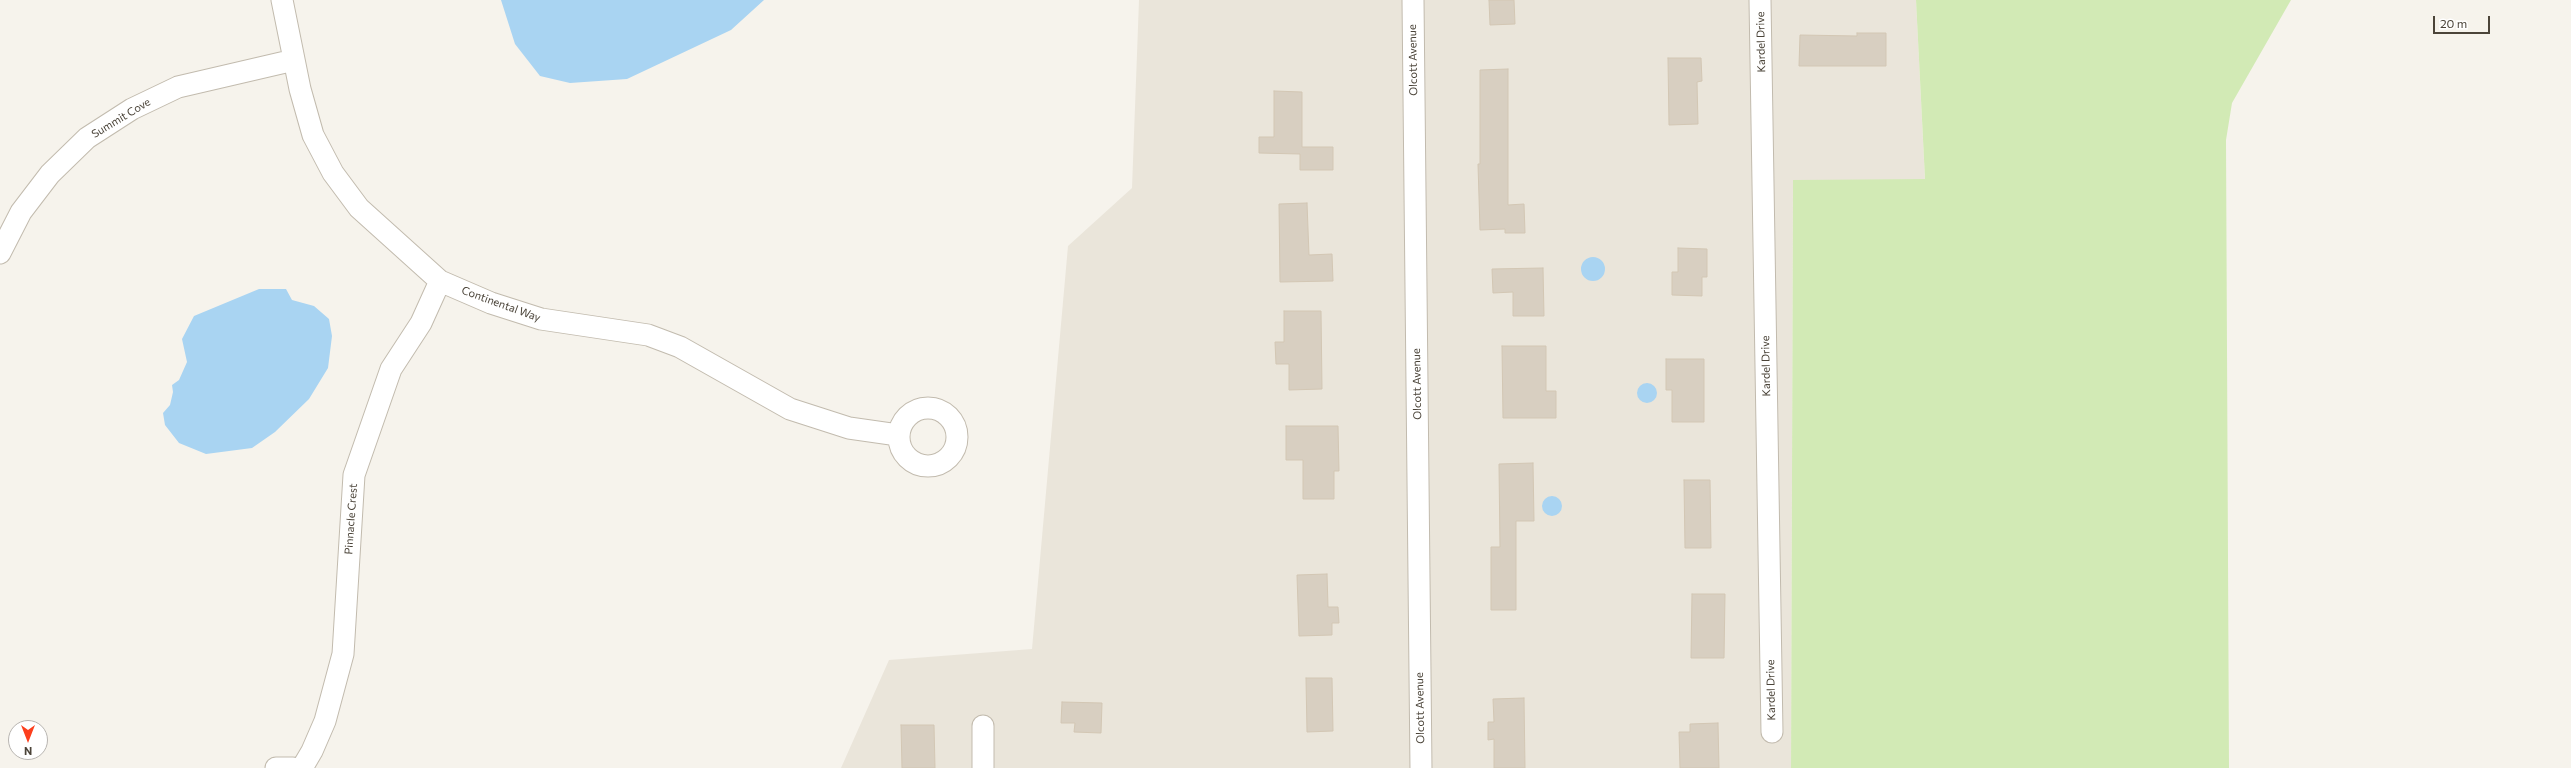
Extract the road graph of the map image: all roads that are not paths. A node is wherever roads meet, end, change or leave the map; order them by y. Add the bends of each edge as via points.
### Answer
1 (282, 0) edge
2 (1413, 0) edge
3 (1760, 0) edge
4 (294, 60) junction
5 (0, 253) edge
6 (440, 281) junction
7 (898, 435) dead end
8 (983, 726) dead end
9 (1772, 732) dead end
10 (276, 768) edge
11 (293, 768) edge
12 (302, 768) edge
13 (983, 768) edge
14 (1421, 768) edge

1 - 4 street, Continental Way
2 - 14 street, Olcott Avenue
3 - 9 street, Kardel Drive
4 - 5 street, Summit Cove via 178,87 132,109 87,138 50,174 20,212
4 - 6 street, Continental Way via 313,135 333,173 359,208
6 - 7 street, Continental Way via 491,303 541,319 648,335 728,372 790,409 849,428
6 - 12 street, Pinnacle Crest via 421,323 391,369 354,475 343,654 325,721
8 - 13 street
10 - 11 street

